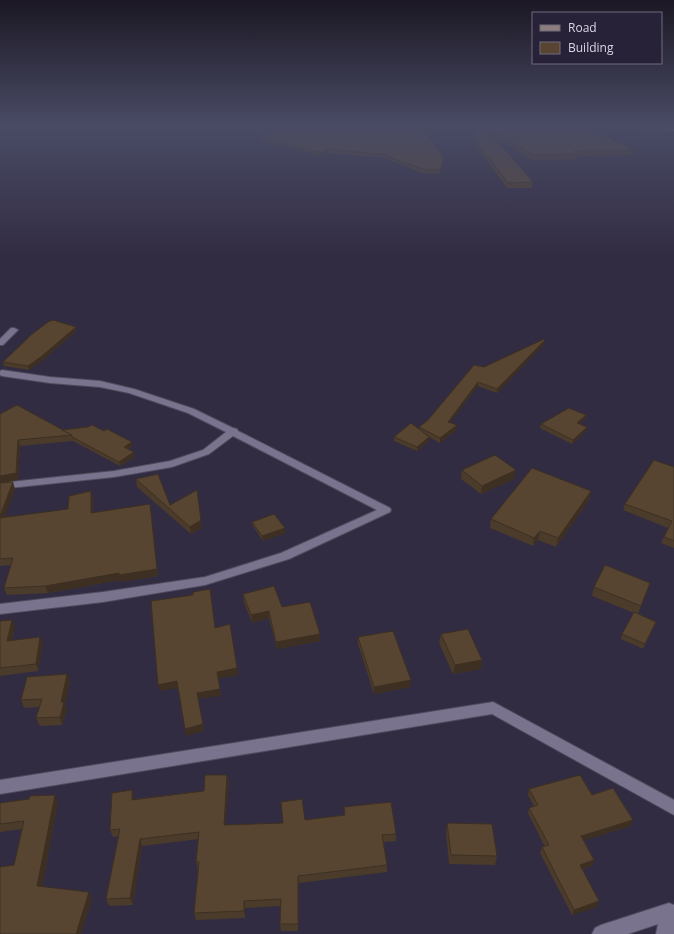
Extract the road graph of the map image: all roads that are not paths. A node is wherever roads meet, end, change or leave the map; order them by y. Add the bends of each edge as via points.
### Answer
1 (14, 330) dead end
2 (0, 343) edge
3 (2, 373) dead end
4 (234, 431) junction
5 (0, 486) edge
6 (0, 609) edge
7 (0, 787) edge
8 (674, 808) edge
9 (671, 909) edge
10 (601, 934) edge
11 (665, 934) edge

1 - 2 street
3 - 4 street via 100,384 131,391 191,411
4 - 5 street via 206,452 172,464 114,474
4 - 6 street via 386,510 285,556 205,581 103,597
7 - 8 street via 493,708
9 - 10 street
9 - 11 street

